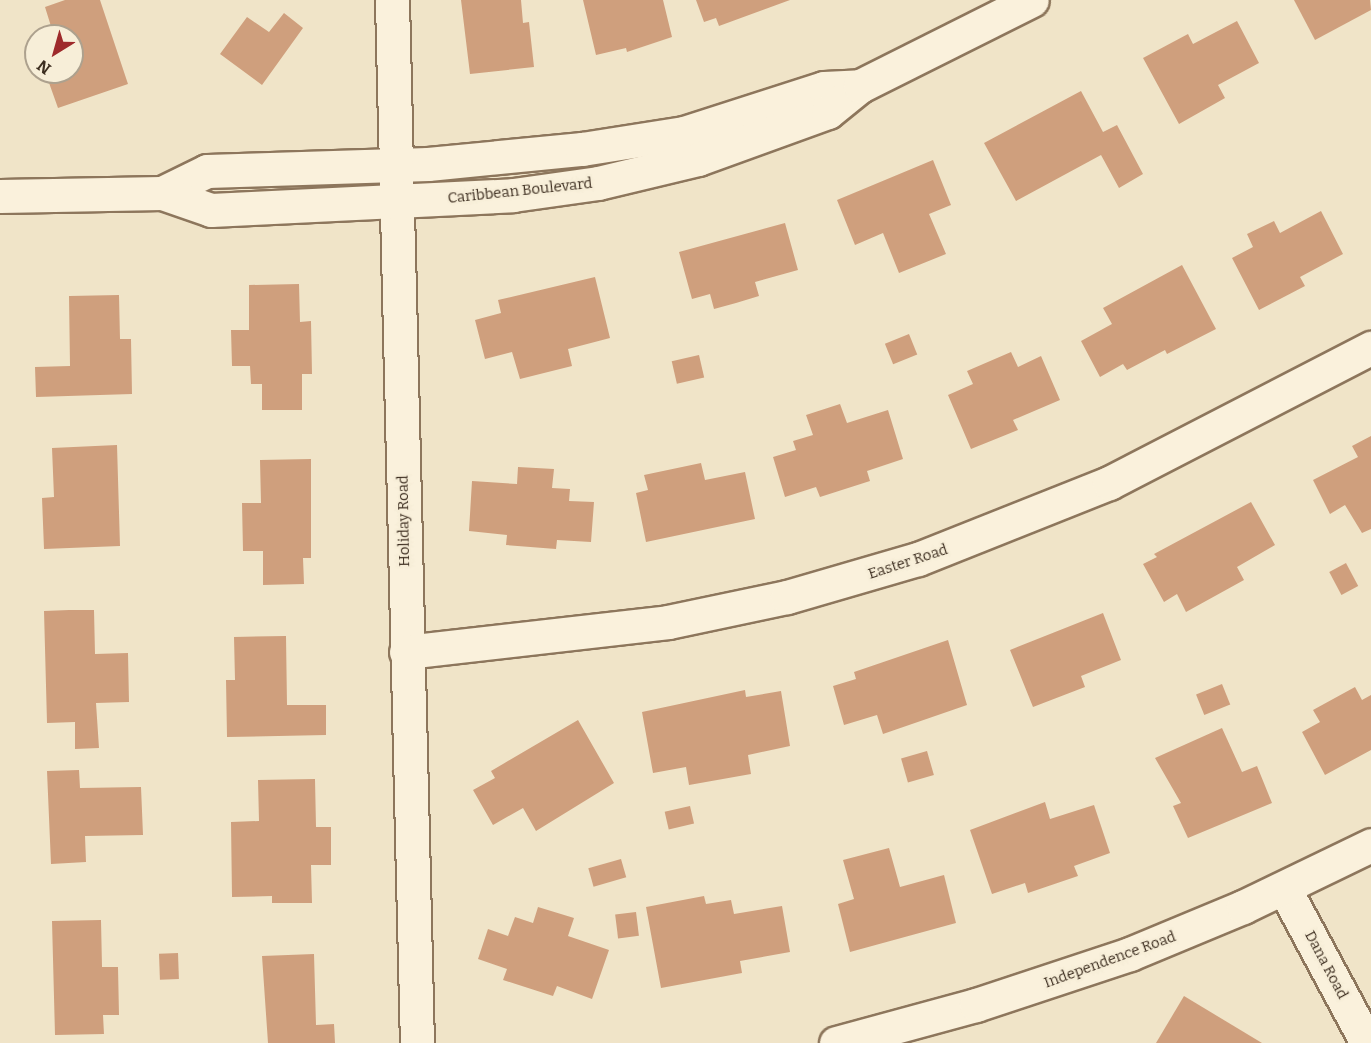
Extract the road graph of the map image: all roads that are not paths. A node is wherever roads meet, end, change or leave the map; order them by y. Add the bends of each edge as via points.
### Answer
1 (392, 0) edge
2 (1032, 0) edge
3 (860, 86) junction
4 (396, 166) junction
5 (162, 193) junction
6 (0, 196) edge
7 (396, 202) junction
8 (1371, 348) edge
9 (406, 652) junction
10 (1371, 845) edge
11 (1284, 888) junction
12 (841, 1042) edge
13 (417, 1043) edge
14 (1367, 1043) edge

1 - 4 street, Holiday Road
2 - 3 street, Caribbean Boulevard
3 - 4 street, Caribbean Boulevard via 824,88 684,133 537,154
3 - 7 street, Caribbean Boulevard via 828,112 746,143 648,172 513,195
4 - 5 street, Caribbean Boulevard via 207,171
4 - 7 street, Holiday Road
5 - 6 street, Caribbean Boulevard
5 - 7 street, Caribbean Boulevard via 211,210
7 - 9 street, Holiday Road
8 - 9 street, Easter Road via 1109,483 906,563 787,597 668,622 540,640
9 - 13 street, Holiday Road
10 - 11 street, Independence Road
11 - 12 street, Independence Road via 1130,954 976,1005
11 - 14 street, Dana Road

